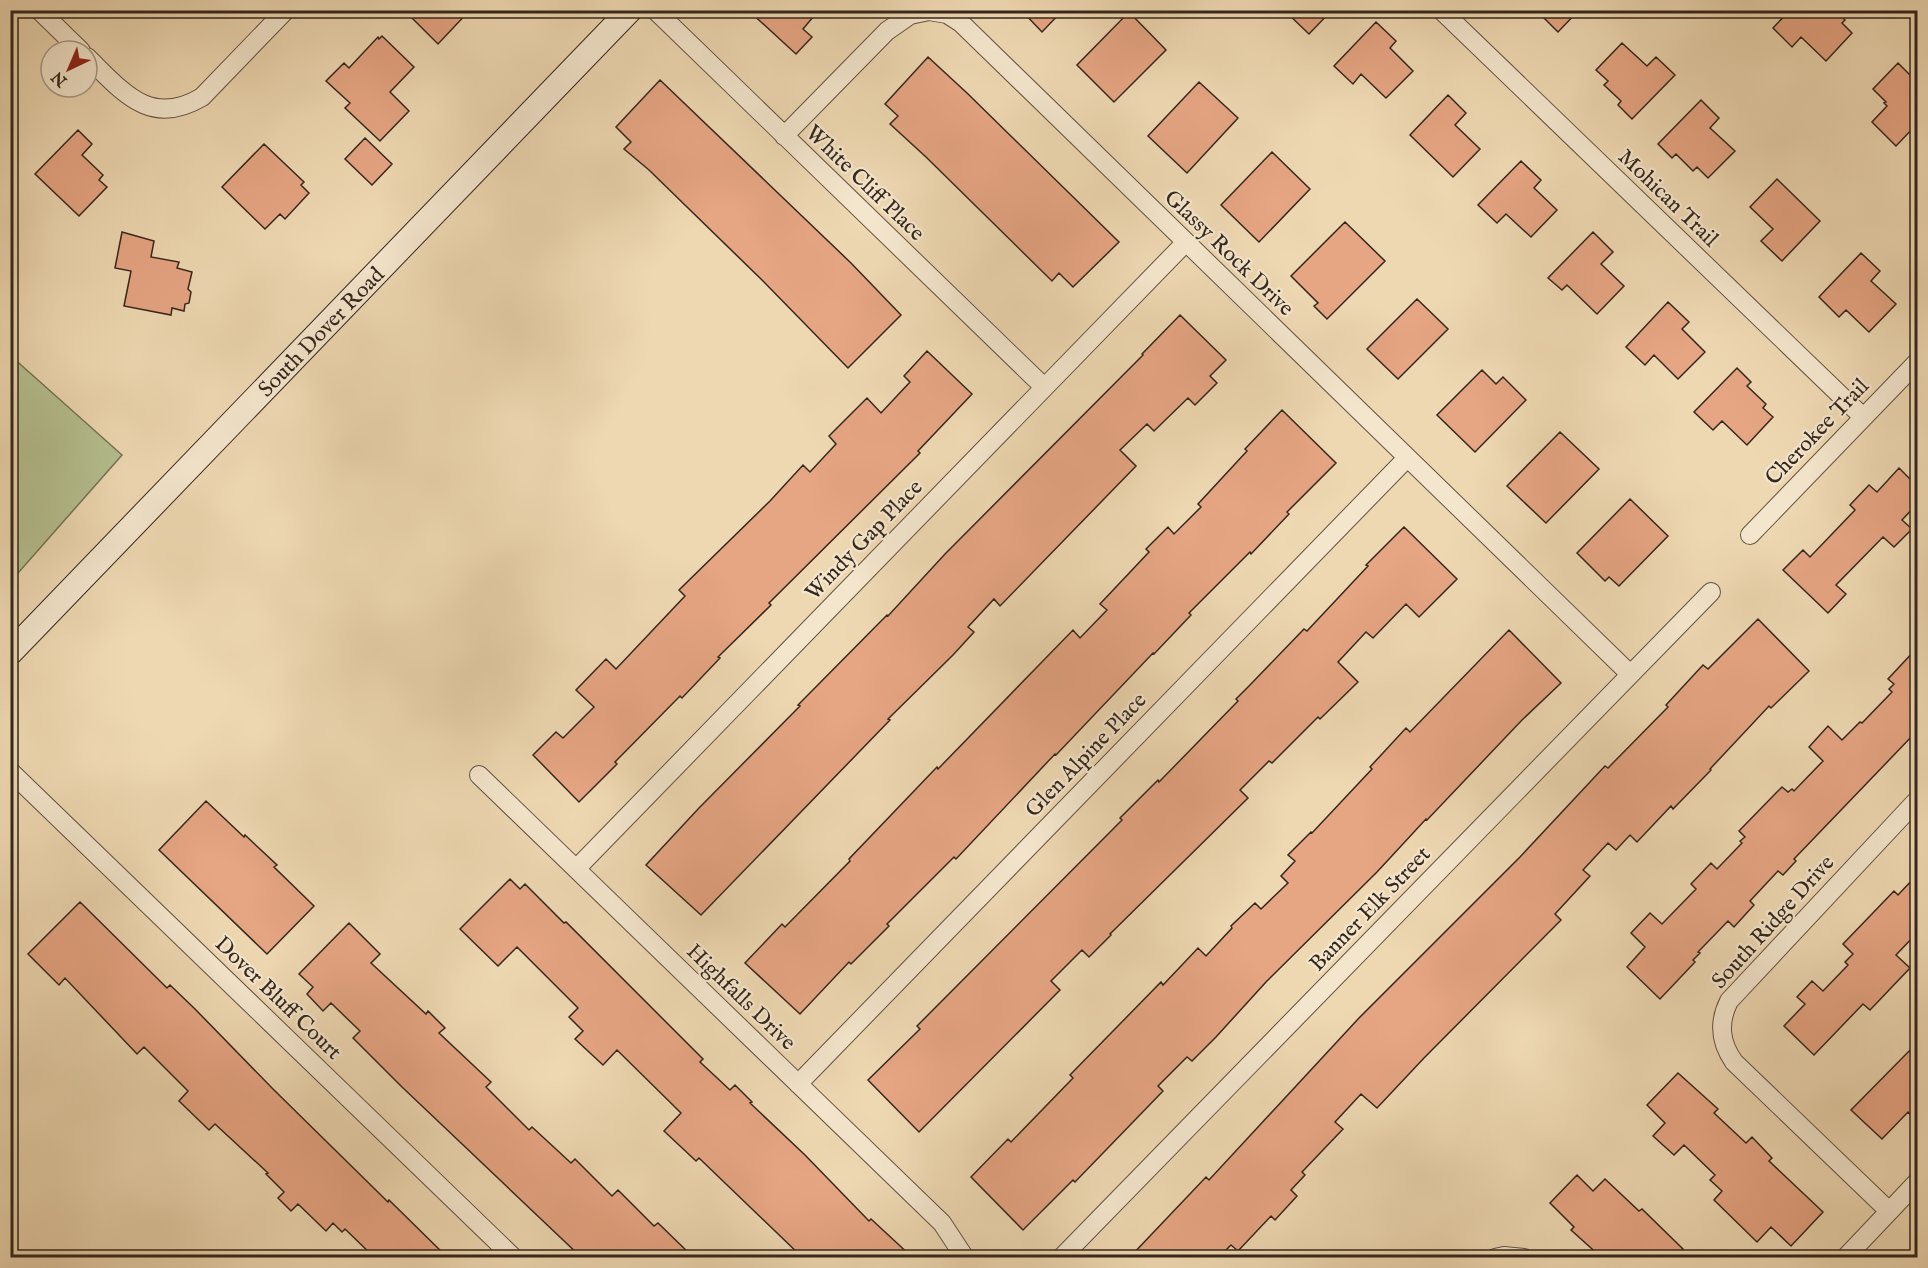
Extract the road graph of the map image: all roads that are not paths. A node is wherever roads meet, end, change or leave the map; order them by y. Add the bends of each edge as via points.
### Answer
1 (39, 10) edge
2 (286, 10) edge
3 (630, 10) edge
4 (655, 10) edge
5 (1442, 10) edge
6 (69, 39) edge
7 (99, 69) edge
8 (784, 136) junction
9 (1186, 242) junction
10 (1917, 361) edge
11 (1044, 387) junction
12 (1863, 417) junction
13 (1407, 458) junction
14 (1750, 535) dead end
15 (1711, 592) dead end
16 (10, 653) edge
17 (1630, 674) junction
18 (10, 771) edge
19 (479, 775) dead end
20 (1917, 799) edge
21 (576, 869) junction
22 (798, 1084) junction
23 (1917, 1181) edge
24 (1888, 1211) junction
25 (514, 1257) edge
26 (964, 1257) edge
27 (1061, 1257) edge
28 (1495, 1257) edge
29 (1524, 1257) edge
30 (1845, 1257) edge

1 - 6 street
2 - 7 street via 202,97 188,105 160,110 147,107 122,91
3 - 16 street, South Dover Road
4 - 8 street, White Cliff Place
5 - 12 street, Mohican Trail
8 - 9 street, Glassy Rock Drive via 887,31 910,15 929,11 947,14 961,23
8 - 11 street, White Cliff Place
9 - 11 street, Windy Gap Place
9 - 13 street, Glassy Rock Drive
10 - 12 street, Cherokee Trail
11 - 21 street, Windy Gap Place
12 - 14 street, Cherokee Trail
13 - 17 street, Glassy Rock Drive
13 - 22 street, Glen Alpine Place
15 - 17 street, Banner Elk Street
17 - 27 street, Banner Elk Street
18 - 25 street, Dover Bluff Court
19 - 21 street, Highfalls Drive
20 - 24 street, South Ridge Drive via 1729,1001 1721,1022 1722,1041 1734,1062
21 - 22 street, Highfalls Drive
22 - 26 street, Highfalls Drive via 942,1223
23 - 24 street
24 - 30 street
28 - 29 street

